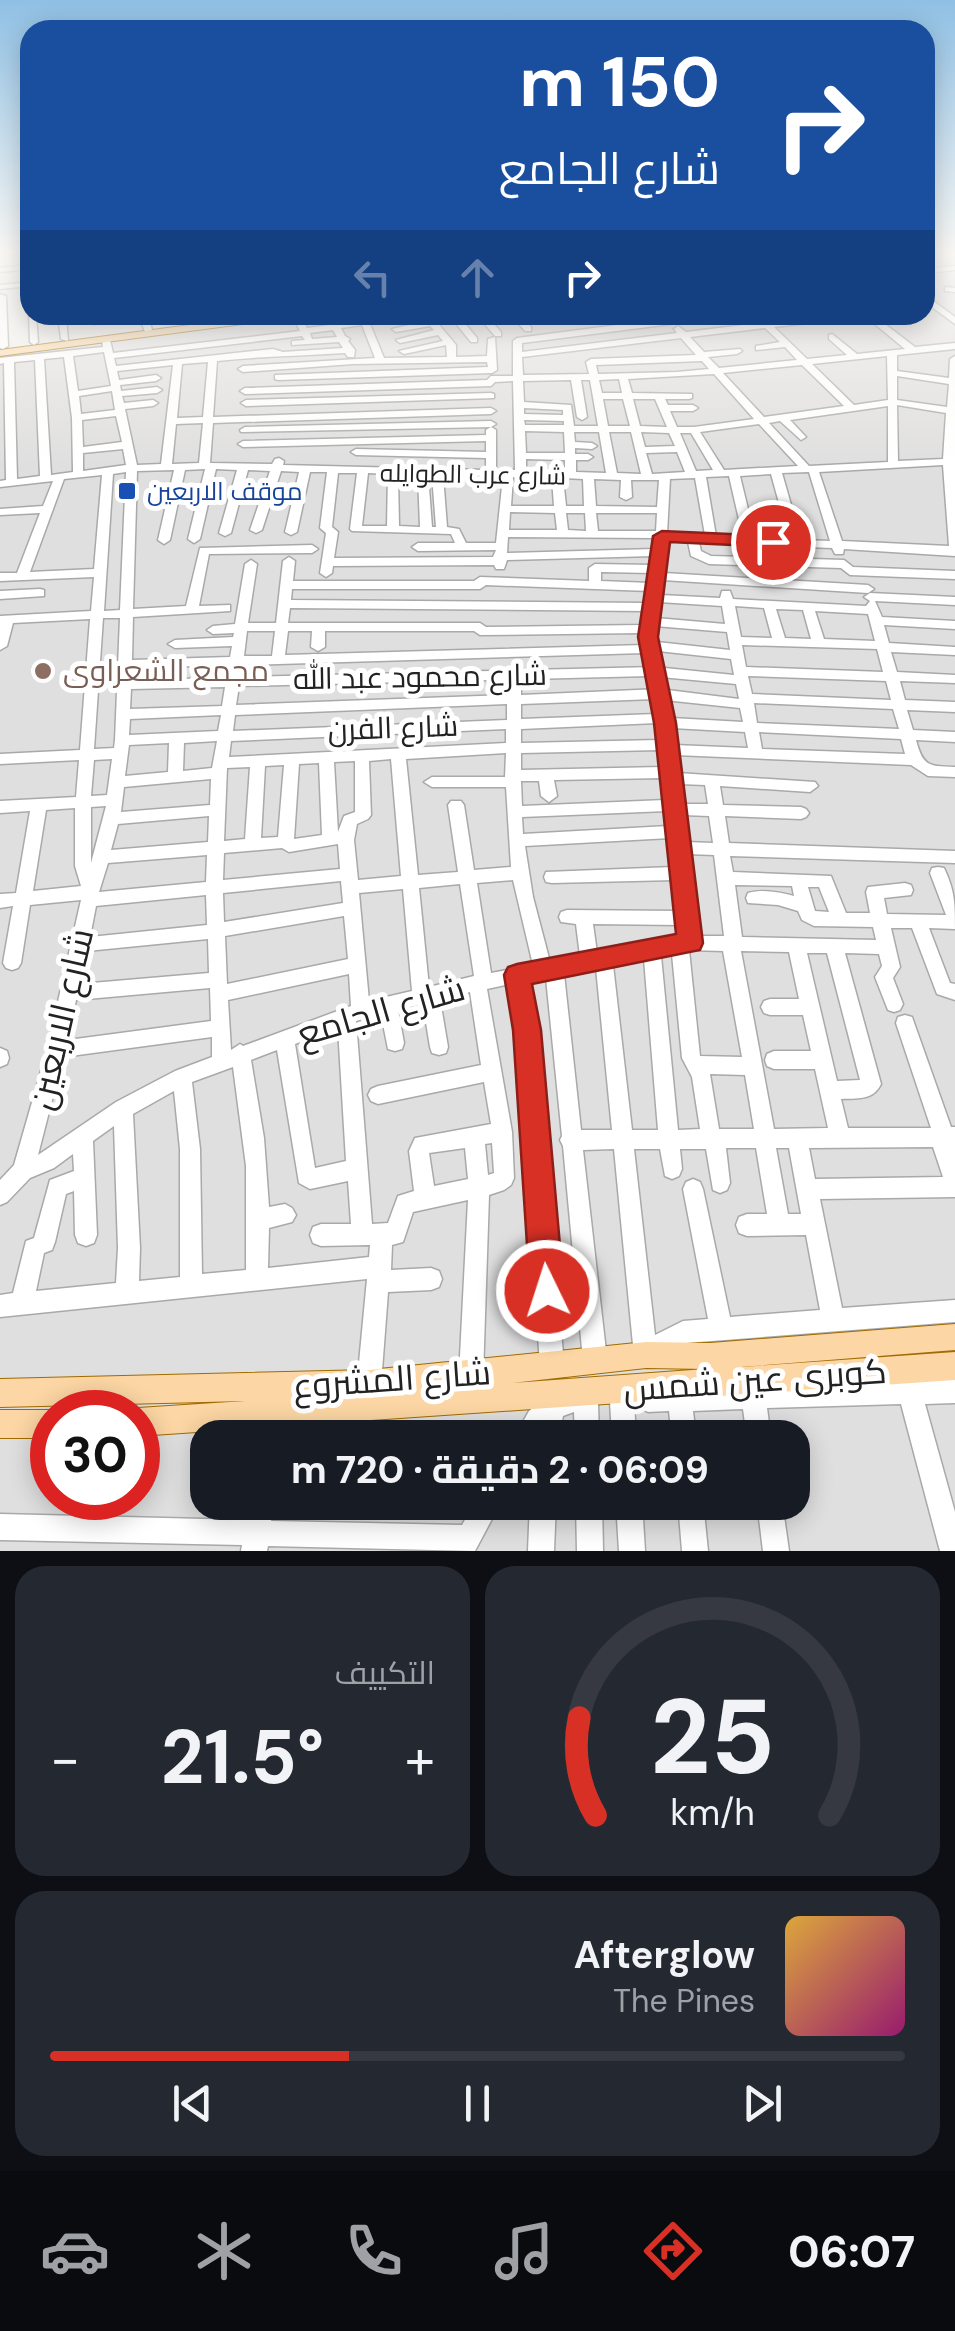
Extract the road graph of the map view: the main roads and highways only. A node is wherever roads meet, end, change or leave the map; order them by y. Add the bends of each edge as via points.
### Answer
1 (181, 325) edge
2 (301, 327) edge
3 (105, 346) junction
4 (2, 353) edge
5 (955, 1338) edge
6 (646, 1355) joint
7 (955, 1366) edge
8 (0, 1393) edge
9 (554, 1400) joint
10 (329, 1420) edge
11 (160, 1422) edge
12 (190, 1423) edge
13 (0, 1424) edge
14 (30, 1424) edge

1 - 3 main road
2 - 3 main road
3 - 4 main road
3 - 4 main road via 66,339
5 - 6 main road, كوبرى عين شمس
6 - 8 main road, شارع المشروع via 369,1384
7 - 9 main road, كوبرى عين شمس
9 - 10 main road, شارع المشروع
11 - 12 main road, شارع المشروع
13 - 14 main road

